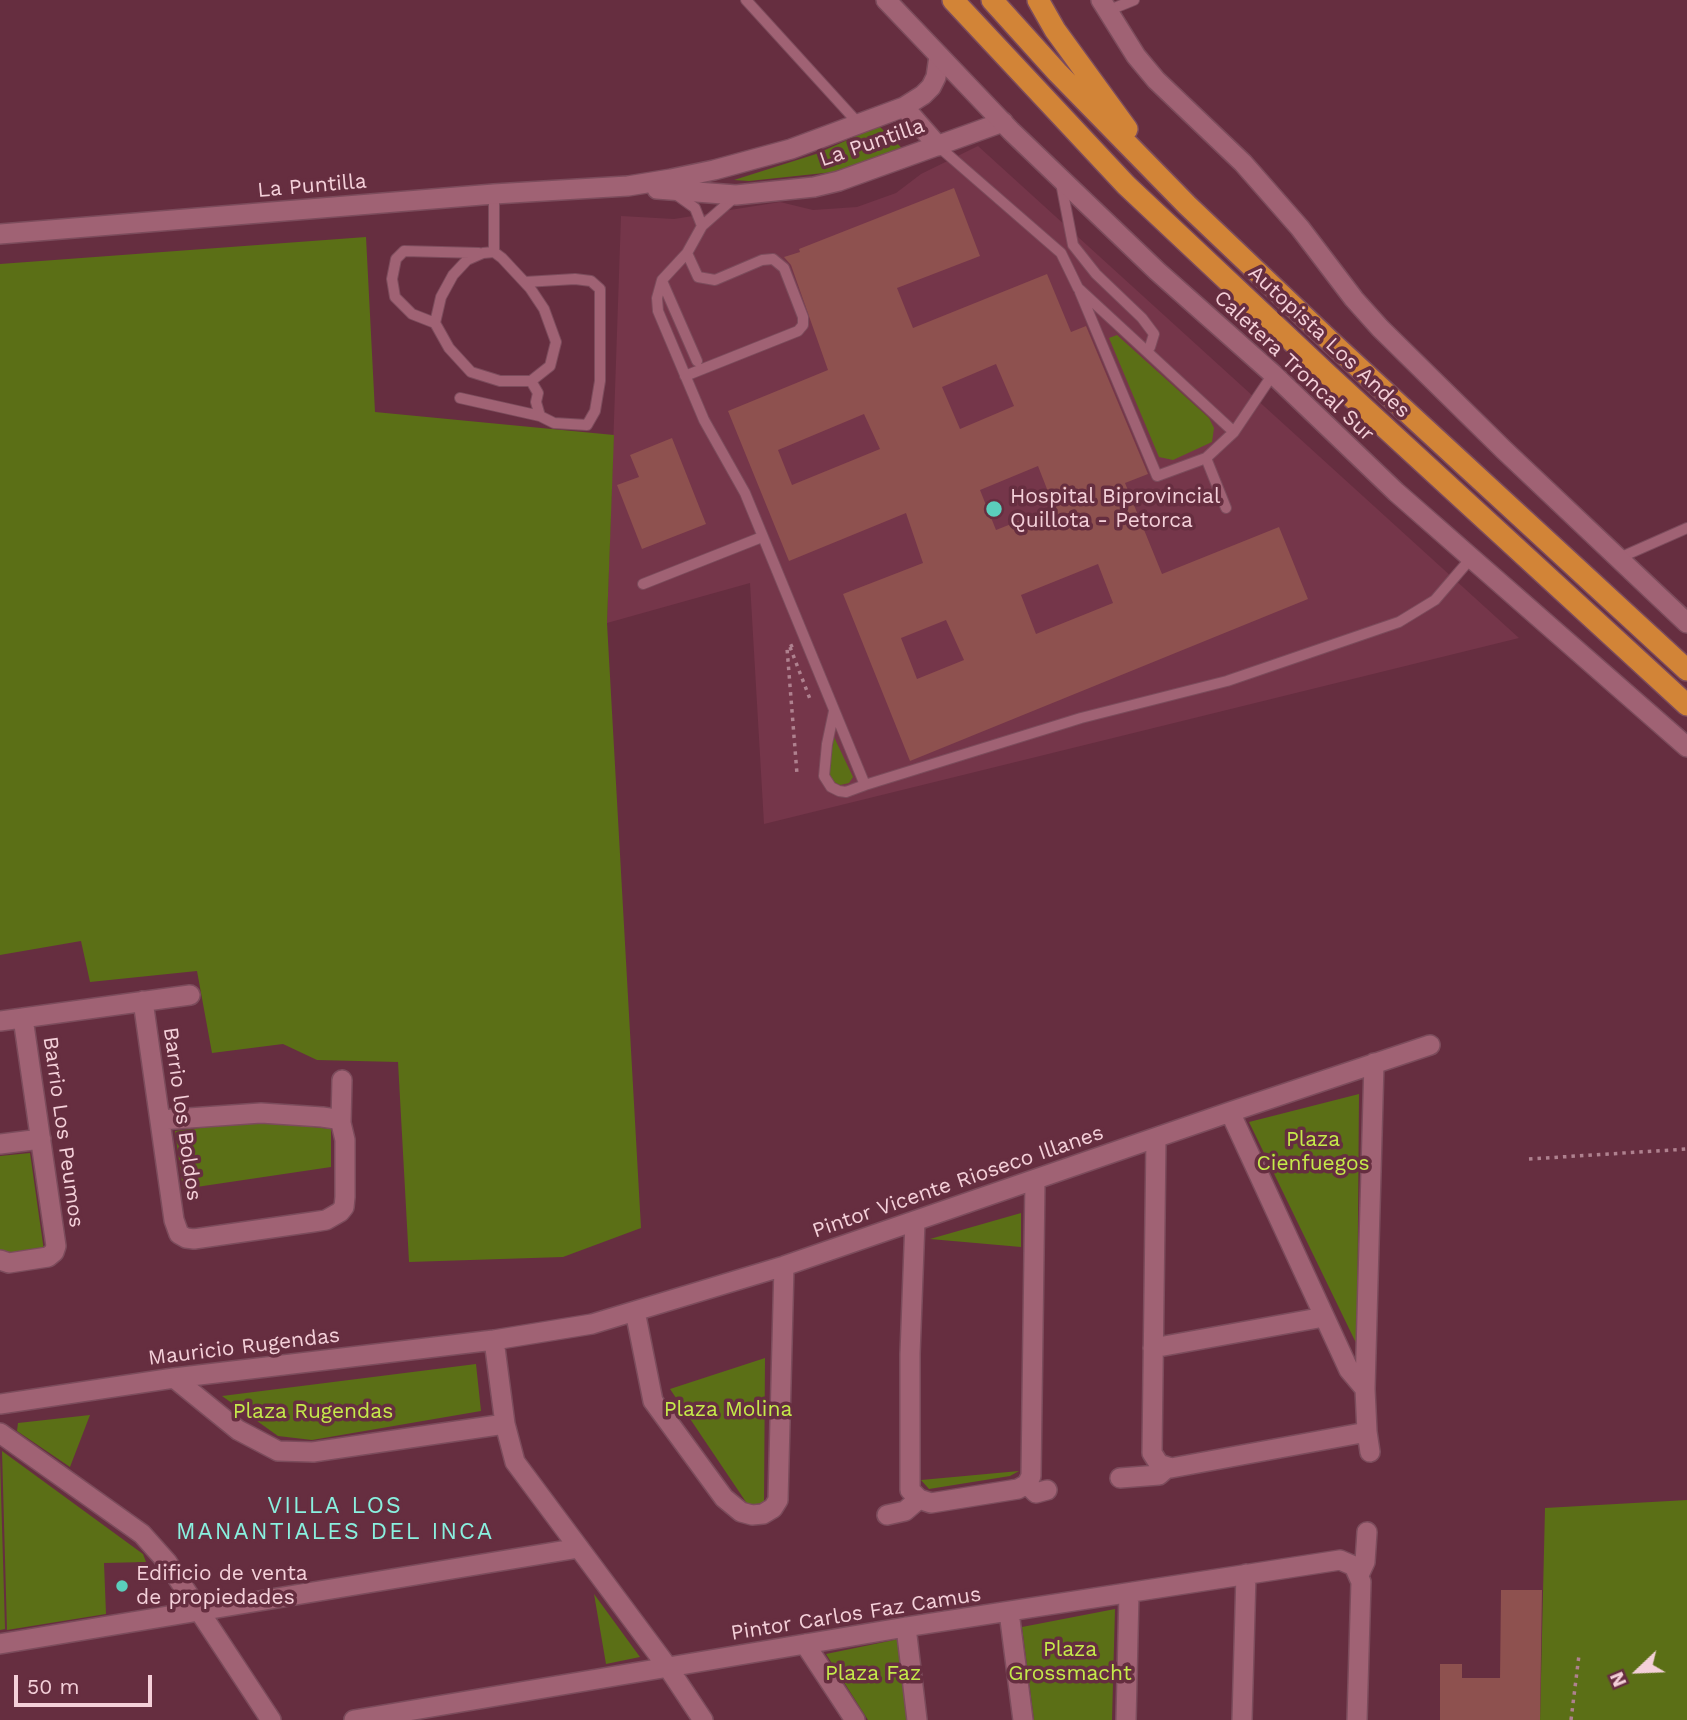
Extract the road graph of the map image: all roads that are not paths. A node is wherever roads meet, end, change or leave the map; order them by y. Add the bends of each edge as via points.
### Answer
1 (746, 0) edge
2 (886, 0) edge
3 (954, 0) edge
4 (992, 0) edge
5 (1038, 0) edge
6 (1134, 0) edge
7 (1104, 5) edge
8 (939, 56) junction
9 (905, 107) junction
10 (1003, 122) junction
11 (859, 124) junction
12 (938, 146) junction
13 (1060, 179) junction
14 (628, 186) junction
15 (670, 190) junction
16 (494, 194) junction
17 (736, 195) junction
18 (1187, 205) junction
19 (702, 226) junction
20 (0, 234) edge
21 (488, 252) junction
22 (687, 253) junction
23 (662, 280) junction
24 (525, 282) junction
25 (1078, 288) junction
26 (435, 323) junction
27 (1150, 347) dead end
28 (697, 361) dead end
29 (1273, 374) junction
30 (685, 376) junction
31 (531, 381) junction
32 (460, 398) dead end
33 (540, 416) junction
34 (1234, 432) junction
35 (1206, 458) junction
36 (1226, 508) dead end
37 (1687, 528) edge
38 (762, 537) junction
39 (1472, 556) junction
40 (1618, 558) junction
41 (643, 584) dead end
42 (1687, 623) edge
43 (1687, 670) edge
44 (1687, 705) edge
45 (834, 711) junction
46 (1687, 747) edge
47 (865, 785) junction
48 (190, 995) dead end
49 (143, 1001) junction
50 (23, 1018) junction
51 (0, 1021) edge
52 (1430, 1045) dead end
53 (1374, 1063) junction
54 (342, 1080) dead end
55 (1230, 1112) junction
56 (160, 1120) junction
57 (341, 1123) junction
58 (1156, 1138) junction
59 (41, 1139) junction
60 (0, 1144) edge
61 (1035, 1180) junction
62 (915, 1221) junction
63 (0, 1260) edge
64 (784, 1266) junction
65 (635, 1311) junction
66 (1324, 1317) junction
67 (494, 1340) junction
68 (1153, 1348) junction
69 (174, 1378) junction
70 (1365, 1389) junction
71 (0, 1404) edge
72 (505, 1424) junction
73 (1367, 1432) junction
74 (0, 1433) edge
75 (1370, 1452) dead end
76 (1164, 1465) junction
77 (1120, 1478) dead end
78 (1027, 1484) junction
79 (1047, 1490) dead end
80 (919, 1499) junction
81 (887, 1515) dead end
82 (1367, 1532) dead end
83 (579, 1548) junction
84 (1246, 1574) junction
85 (1359, 1575) junction
86 (1129, 1594) junction
87 (199, 1612) junction
88 (1009, 1612) junction
89 (906, 1627) junction
90 (0, 1644) edge
91 (805, 1644) junction
92 (669, 1669) junction
93 (271, 1720) edge
94 (354, 1720) edge
95 (703, 1720) edge
96 (855, 1720) edge
97 (917, 1720) edge
98 (1023, 1720) edge
99 (1126, 1720) edge
100 (1242, 1720) edge
101 (1357, 1720) edge

1 - 11 lane
2 - 8 street, Caletera Troncal Sur
3 - 44 highway, Autopista Los Andes via 1126,185
4 - 18 highway, Autopista Los Andes
5 - 18 highway via 1095,87
6 - 7 lane
7 - 40 street via 1136,56 1243,163 1380,328
8 - 9 street, La Puntilla via 931,87
8 - 10 street, Caletera Troncal Sur
9 - 11 street, La Puntilla
9 - 12 street
10 - 12 street, La Puntilla
10 - 13 street, Caletera Troncal Sur
11 - 14 street, La Puntilla via 757,159
12 - 17 street, La Puntilla via 839,181
12 - 25 lane via 1061,253
13 - 27 lane via 1073,245 1142,318 1154,334
13 - 29 street, Caletera Troncal Sur
14 - 15 street, La Puntilla
14 - 16 street, La Puntilla
15 - 17 street, La Puntilla
15 - 19 lane via 695,208
16 - 20 street, La Puntilla
16 - 21 lane
17 - 19 lane
18 - 43 highway, Autopista Los Andes
19 - 22 lane
21 - 24 lane
21 - 26 lane via 467,260 453,275 441,297
21 - 26 lane via 404,251 396,259 395,297 412,314
22 - 23 lane
22 - 30 lane via 698,277 715,280 773,259 783,268 803,325 798,331
23 - 28 lane
23 - 30 lane via 658,311
24 - 31 lane via 544,309 556,342 550,366
24 - 33 lane via 575,279 591,281 600,289 600,381 595,411 587,425 554,423
25 - 34 lane
25 - 35 lane via 1157,476
26 - 31 lane via 449,348 471,372 500,381
29 - 34 lane
29 - 39 street, Caletera Troncal Sur via 1396,492
30 - 38 lane via 745,493
31 - 33 lane via 538,393
32 - 33 lane
34 - 35 lane
35 - 36 lane
37 - 40 lane
38 - 41 lane
38 - 45 lane
39 - 46 street, Caletera Troncal Sur
39 - 47 lane via 1435,600 1399,622 1227,681 1081,718
40 - 42 street
45 - 47 lane
45 - 47 lane via 824,776 839,791
48 - 49 street
49 - 50 street
49 - 56 street, Barrio los Boldos
50 - 51 street
50 - 59 street, Barrio Los Peumos
52 - 53 street, Pintor Vicente Rioseco Illanes
53 - 55 street, Pintor Vicente Rioseco Illanes
53 - 70 street
54 - 57 street
55 - 58 street, Pintor Vicente Rioseco Illanes
55 - 66 street
56 - 57 street via 261,1113 322,1116
56 - 57 street, Barrio los Boldos via 174,1220 179,1234 194,1239 326,1220 340,1212 345,1197
58 - 61 street, Pintor Vicente Rioseco Illanes
58 - 68 street
59 - 60 street
59 - 63 street, Barrio Los Peumos via 56,1247 48,1257 9,1263
61 - 62 street, Pintor Vicente Rioseco Illanes
61 - 78 street via 1031,1476
62 - 64 street, Pintor Vicente Rioseco Illanes
62 - 80 street via 910,1490
64 - 65 street, Pintor Vicente Rioseco Illanes
64 - 65 street via 778,1500 763,1514 741,1512 724,1498 653,1401
65 - 67 street, Pintor Vicente Rioseco Illanes via 592,1324
66 - 68 street
66 - 70 street via 1349,1370
67 - 69 street, Mauricio Rugendas
67 - 72 street
68 - 76 street via 1152,1453
69 - 71 street, Mauricio Rugendas
69 - 72 street via 238,1430 278,1451 313,1452
70 - 73 street
72 - 83 street via 516,1462
73 - 75 street
73 - 76 street
74 - 87 street via 142,1534 167,1562
76 - 77 street via 1159,1475
78 - 79 street via 1035,1493
78 - 80 street via 931,1503
80 - 81 street via 905,1511
82 - 85 street via 1365,1562
83 - 87 street
83 - 92 street
84 - 85 street, Pintor Carlos Faz Camus via 1340,1560 1354,1566
84 - 86 street, Pintor Carlos Faz Camus
84 - 100 street
85 - 101 street
86 - 88 street, Pintor Carlos Faz Camus
86 - 99 street
87 - 90 street
87 - 93 street
88 - 89 street, Pintor Carlos Faz Camus
88 - 98 street
89 - 91 street, Pintor Carlos Faz Camus
89 - 97 street
91 - 92 street, Pintor Carlos Faz Camus
91 - 96 street
92 - 94 street, Pintor Carlos Faz Camus
92 - 95 street

